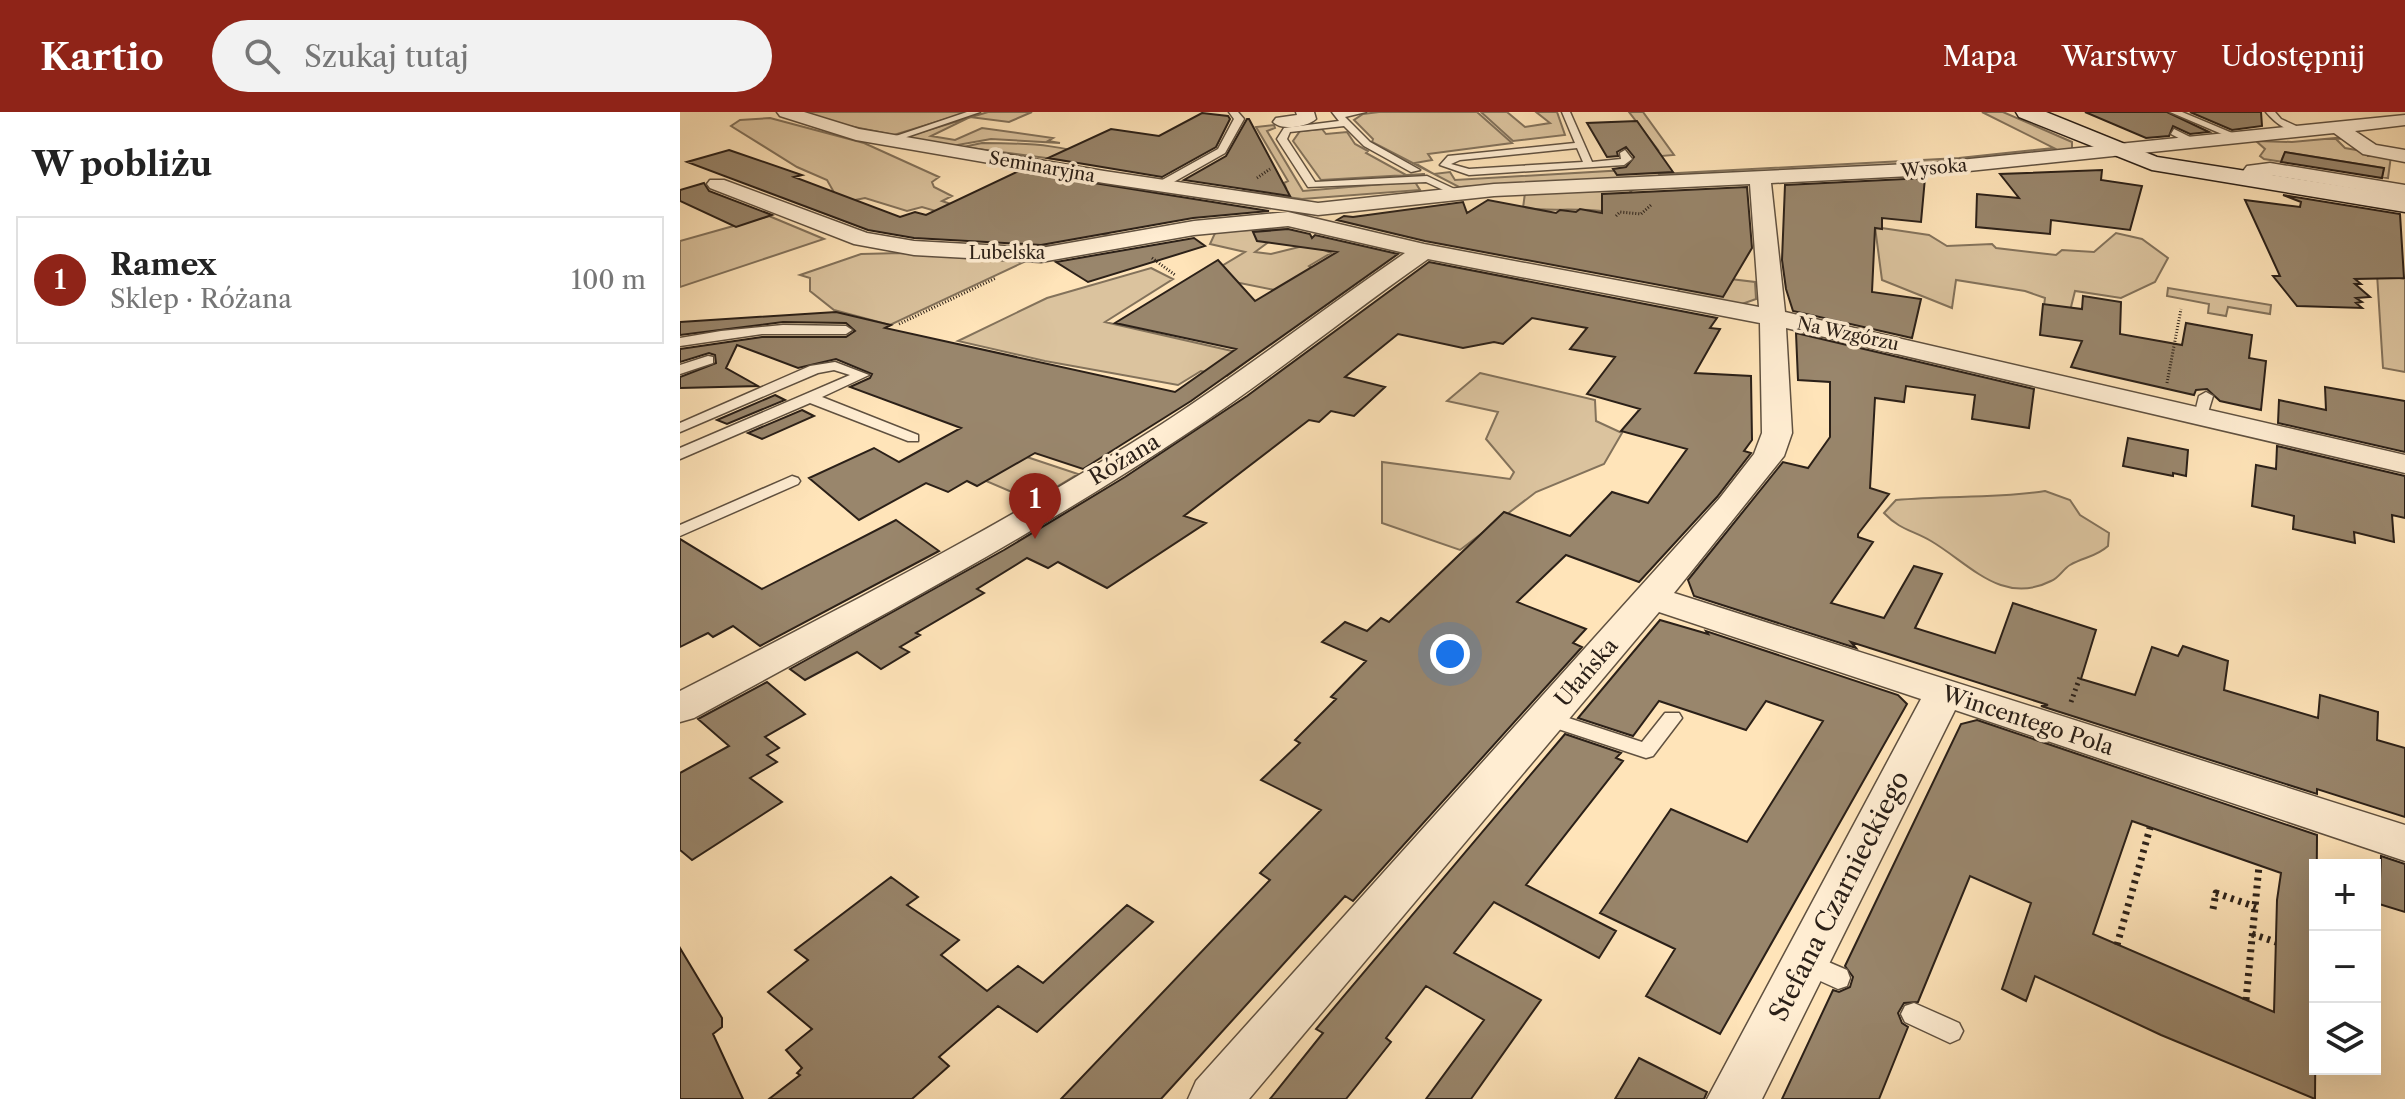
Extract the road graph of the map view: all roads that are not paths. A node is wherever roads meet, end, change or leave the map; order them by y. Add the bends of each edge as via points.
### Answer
1 (786, 112) edge
2 (976, 112) edge
3 (1233, 112) edge
4 (1305, 112) edge
5 (1362, 112) edge
6 (1566, 112) edge
7 (2027, 112) edge
8 (2174, 112) edge
9 (2270, 112) edge
10 (1337, 113) edge
11 (2405, 120) edge
12 (1282, 122) junction
13 (1346, 123) junction
14 (2339, 128) junction
15 (2302, 131) junction
16 (2174, 132) dead end
17 (2239, 138) junction
18 (889, 140) junction
19 (2193, 142) junction
20 (1579, 145) junction
21 (2116, 150) junction
22 (1625, 153) dead end
23 (2405, 156) edge
24 (1589, 165) junction
25 (1415, 170) dead end
26 (1760, 177) junction
27 (2247, 179) junction
28 (717, 184) dead end
29 (1159, 186) junction
30 (2405, 191) edge
31 (1458, 193) junction
32 (2405, 204) edge
33 (1294, 214) junction
34 (1424, 251) junction
35 (1772, 319) junction
36 (846, 330) dead end
37 (680, 342) edge
38 (708, 360) dead end
39 (680, 370) edge
40 (814, 399) junction
41 (680, 428) edge
42 (913, 438) dead end
43 (680, 454) edge
44 (2405, 464) edge
45 (792, 481) dead end
46 (680, 531) edge
47 (1651, 597) junction
48 (1944, 692) junction
49 (680, 708) edge
50 (1547, 718) junction
51 (1672, 718) dead end
52 (2405, 843) edge
53 (1914, 1014) dead end
54 (1950, 1031) dead end
55 (1215, 1099) edge
56 (1734, 1099) edge

1 - 18 street, Seminaryjna via 828,128
2 - 18 lane
3 - 29 lane via 1239,119 1222,151
4 - 12 street via 1307,119
5 - 10 lane
6 - 20 lane
7 - 21 street
8 - 17 lane
9 - 15 lane
10 - 13 lane
11 - 14 street
12 - 13 lane
12 - 31 lane, Wysoka via 1282,139 1312,185 1427,179
13 - 25 lane via 1367,144
14 - 15 street
14 - 23 street via 2363,147
15 - 17 street
16 - 19 lane
17 - 19 street
18 - 29 street, Seminaryjna
19 - 21 street
20 - 24 lane
20 - 24 lane via 1460,157 1445,165 1469,172
21 - 26 street, Wysoka via 1930,169
21 - 27 street, Wysoka via 2152,163
22 - 24 lane via 1624,162
26 - 31 street, Wysoka
26 - 35 street, Ułańska
27 - 30 street via 2254,170 2270,169
27 - 32 street, Wysoka
28 - 33 street, Lubelska via 862,239 980,254 1041,255
29 - 33 street, Seminaryjna
31 - 33 street, Wysoka
33 - 34 street, Na Wzgórzu
34 - 35 street, Na Wzgórzu
34 - 49 street, Różana via 1152,443 927,575
35 - 44 street, Na Wzgórzu via 2204,406
35 - 47 street, Ułańska via 1775,446
36 - 37 lane via 724,334
38 - 39 lane
40 - 41 lane via 862,375 835,366 815,369
40 - 42 lane
40 - 43 lane
45 - 46 lane
47 - 48 street, Wincentego Pola
47 - 50 street, Ułańska
48 - 52 street, Wincentego Pola
48 - 56 street, Stefana Czarnieckiego via 1822,971
50 - 51 lane via 1646,751
50 - 55 street, Ułańska
53 - 54 lane

